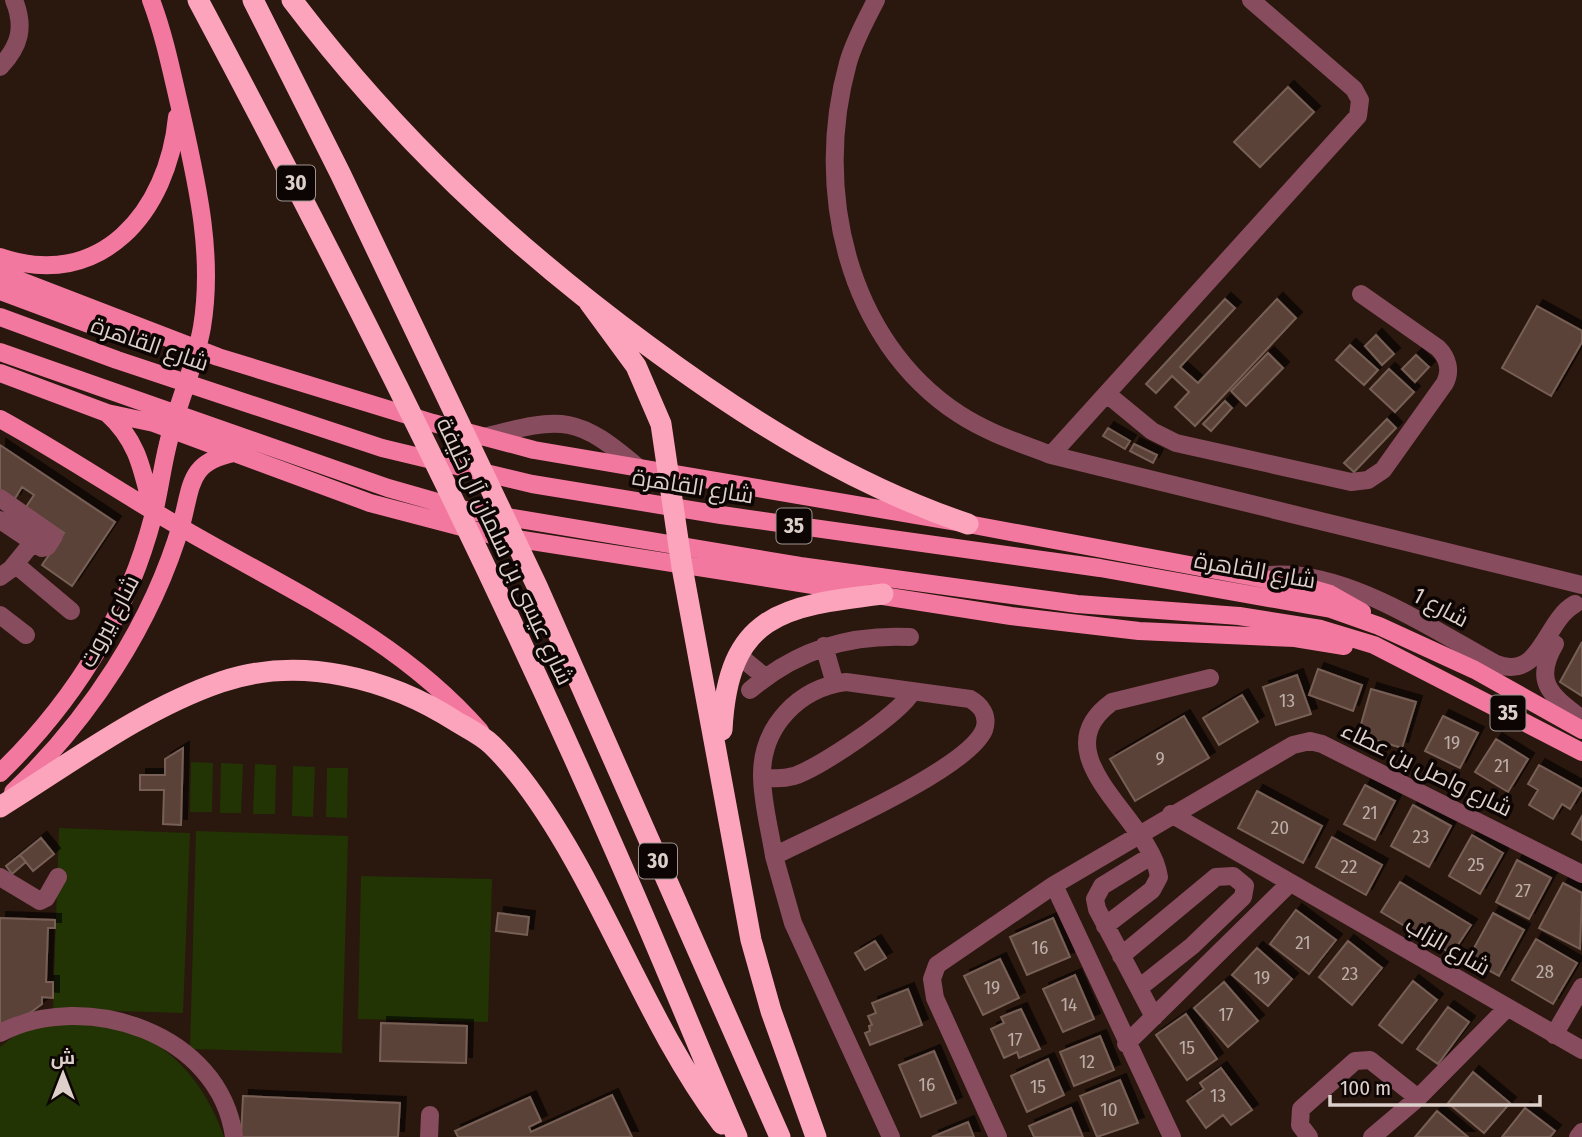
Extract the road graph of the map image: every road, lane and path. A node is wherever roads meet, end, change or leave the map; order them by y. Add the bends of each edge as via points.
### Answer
1 (13, 0) edge
2 (151, 0) edge
3 (198, 0) edge
4 (253, 0) edge
5 (292, 0) edge
6 (876, 0) edge
7 (1251, 0) edge
8 (0, 67) edge
9 (178, 99) junction
10 (0, 257) edge
11 (0, 273) edge
12 (0, 291) edge
13 (1361, 294) dead end
14 (589, 302) junction
15 (0, 317) edge
16 (147, 331) junction
17 (0, 352) edge
18 (196, 355) junction
19 (0, 373) edge
20 (1107, 394) junction
21 (107, 413) junction
22 (2, 421) edge
23 (173, 425) junction
24 (484, 437) junction
25 (234, 453) junction
26 (1051, 455) junction
27 (641, 470) junction
28 (668, 478) junction
29 (0, 498) edge
30 (153, 515) junction
31 (0, 520) edge
32 (968, 524) junction
33 (33, 542) junction
34 (680, 558) junction
35 (15, 564) junction
36 (0, 577) edge
37 (1255, 577) junction
38 (1582, 584) edge
39 (883, 594) junction
40 (1579, 597) edge
41 (71, 611) dead end
42 (0, 615) edge
43 (1379, 625) junction
44 (26, 635) dead end
45 (910, 637) dead end
46 (824, 646) junction
47 (738, 655) junction
48 (1434, 674) junction
49 (765, 677) junction
50 (1210, 678) dead end
51 (835, 684) junction
52 (750, 690) dead end
53 (912, 692) junction
54 (1582, 719) edge
55 (1582, 730) edge
56 (491, 744) junction
57 (1582, 752) edge
58 (720, 764) junction
59 (0, 773) edge
60 (762, 777) junction
61 (0, 805) edge
62 (1171, 814) junction
63 (1139, 833) junction
64 (774, 856) junction
65 (1151, 856) junction
66 (1582, 874) edge
67 (0, 877) edge
68 (58, 877) dead end
69 (1290, 883) junction
70 (1054, 885) junction
71 (1105, 926) junction
72 (1121, 956) junction
73 (1582, 987) edge
74 (1139, 988) junction
75 (1506, 1009) junction
76 (1154, 1017) junction
77 (0, 1033) edge
78 (1553, 1035) junction
79 (1126, 1044) junction
80 (1582, 1049) edge
81 (1418, 1098) junction
82 (430, 1115) dead end
83 (1582, 1132) edge
84 (1378, 1135) edge
85 (234, 1137) edge
86 (429, 1137) edge
87 (734, 1137) edge
88 (780, 1137) edge
89 (816, 1137) edge
90 (891, 1137) edge
91 (998, 1137) edge
92 (1172, 1137) edge
93 (1309, 1137) edge
94 (1578, 1137) edge

1 - 8 street via 20,19 19,38
2 - 9 main road
3 - 87 highway, شارع عيسى بن سلمان آل خليفة / 30 via 390,368 497,593 618,856
4 - 88 highway, شارع عيسى بن سلمان آل خليفة / 30 via 537,586
5 - 14 highway via 341,65 454,185
6 - 26 street via 848,61 838,111 836,198 854,280 878,330 935,396 990,432
7 - 20 street via 1354,89 1360,100 1358,116
9 - 10 main road via 168,166 153,201 130,230 96,254 72,263 35,267
9 - 18 main road, شارع بيروت via 199,192 206,258 207,292
11 - 16 main road
12 - 16 main road via 89,324
13 - 20 street via 1438,348 1448,372 1445,383 1384,470 1368,480 1351,482 1176,443 1152,431
14 - 28 highway via 646,384 661,424
14 - 32 highway via 696,382 783,438 874,487
15 - 43 main road, شارع القاهرة / 35 via 382,448 532,484 1114,571 1307,604
16 - 18 main road
17 - 48 main road, شارع القاهرة / 35 via 388,488 465,510 800,566 1103,607 1293,623 1374,645
18 - 23 main road, شارع بيروت
18 - 24 main road
19 - 21 main road, شارع القاهرة
20 - 26 street
21 - 23 main road, شارع القاهرة
21 - 30 main road via 139,455
22 - 56 main road via 396,651 440,688
23 - 25 main road, شارع القاهرة
23 - 30 main road, شارع بيروت
24 - 27 main road
24 - 27 street via 541,423 576,426 598,434
25 - 34 main road, شارع القاهرة / 35 via 370,503 431,520 541,545
25 - 61 main road, شارع بيروت via 207,461 196,471 173,546 117,665 69,734
26 - 38 street
27 - 28 main road
28 - 32 main road
28 - 34 highway
29 - 33 street via 54,535 46,548
30 - 59 main road, شارع بيروت via 124,597 90,663 48,723
31 - 33 street
32 - 37 main road
33 - 35 street
34 - 39 main road, شارع القاهرة / 35
34 - 58 highway
35 - 36 street
35 - 41 street
37 - 40 street, شارع 1 via 1292,575 1347,589 1510,667 1532,660
37 - 43 main road via 1330,594
39 - 47 highway via 820,601 788,611 760,629
39 - 48 main road, شارع القاهرة / 35 via 1139,631 1305,639
40 - 54 street, شارع 1 via 1544,672 1553,696
42 - 44 street
43 - 55 main road, شارع القاهرة / 35 via 1475,670
45 - 46 street via 867,637
46 - 49 street
46 - 51 street
47 - 49 street
47 - 58 highway via 726,686
48 - 57 main road, شارع القاهرة / 35
49 - 52 street
50 - 63 street via 1124,697 1094,720 1087,745 1093,770
51 - 53 street
51 - 60 street via 811,693 782,717 769,739
53 - 60 street via 892,715 803,772 783,778
53 - 64 street via 970,699 982,708 984,730 934,773
56 - 61 highway via 424,702 387,687 324,672 270,672 182,697
56 - 87 highway via 563,840 688,1074
58 - 89 highway via 761,979
60 - 64 street
62 - 63 street, شارع واصل بن عطاء
62 - 66 street, شارع واصل بن عطاء via 1293,744 1310,741
62 - 69 street, شارع الزاب
63 - 65 street
63 - 70 street, شارع واصل بن عطاء
64 - 90 street via 793,923
65 - 71 street via 1158,871 1155,887
65 - 71 street via 1099,890 1095,904
67 - 68 street via 40,901
69 - 75 street, شارع الزاب
69 - 76 street
70 - 79 street
70 - 91 street, شارع واصل بن عطاء via 937,965 932,979 935,998
71 - 72 street
72 - 74 street
72 - 74 street via 1216,877 1233,876 1245,886 1243,897
73 - 78 street
74 - 76 street
75 - 78 street, شارع الزاب
75 - 81 street
76 - 79 street
77 - 85 street via 13,1026 72,1015 126,1021 155,1034 210,1079
78 - 80 street, شارع الزاب
79 - 92 street
81 - 84 street
81 - 93 street via 1370,1060 1355,1061 1301,1109 1300,1125
82 - 86 street
83 - 94 street

